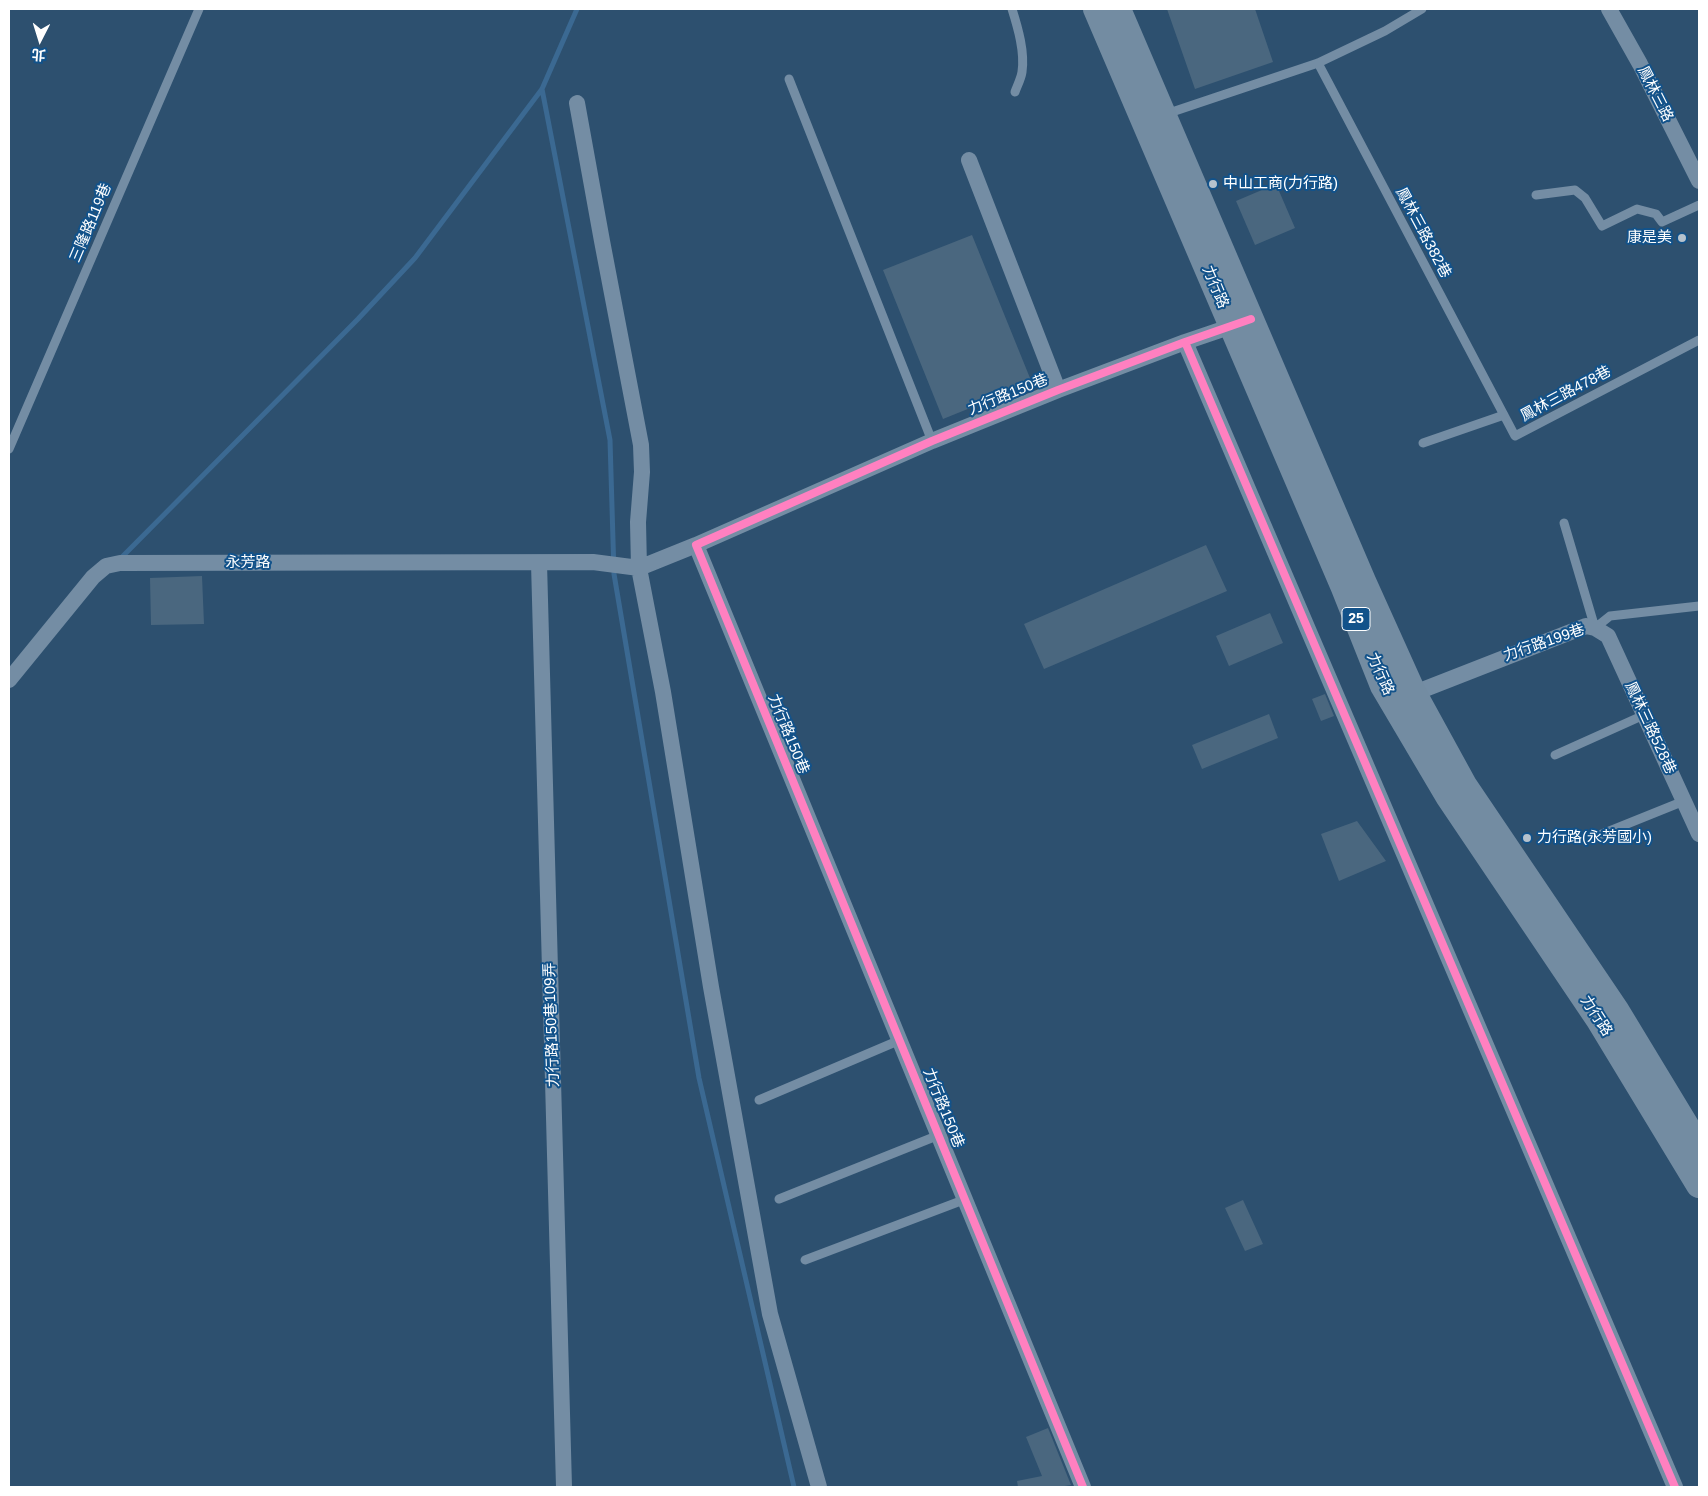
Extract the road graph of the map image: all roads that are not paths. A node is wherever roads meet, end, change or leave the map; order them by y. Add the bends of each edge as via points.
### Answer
1 (199, 9) edge
2 (1012, 9) edge
3 (1096, 9) edge
4 (1118, 9) edge
5 (1422, 9) edge
6 (1609, 9) edge
7 (1318, 63) junction
8 (789, 80) dead end
9 (1015, 92) dead end
10 (577, 103) dead end
11 (1163, 115) junction
12 (969, 160) dead end
13 (1695, 161) edge
14 (1699, 181) edge
15 (1536, 195) dead end
16 (1699, 205) edge
17 (1241, 322) junction
18 (1699, 340) edge
19 (1185, 342) junction
20 (1058, 390) junction
21 (1504, 415) junction
22 (932, 441) junction
23 (1423, 443) dead end
24 (9, 449) edge
25 (1564, 523) dead end
26 (696, 546) junction
27 (539, 563) junction
28 (639, 568) junction
29 (1699, 606) edge
30 (1595, 628) junction
31 (9, 680) edge
32 (1403, 698) junction
33 (1644, 715) junction
34 (1555, 755) dead end
35 (1684, 801) junction
36 (1602, 834) dead end
37 (1699, 834) edge
38 (900, 1040) junction
39 (759, 1100) dead end
40 (939, 1135) junction
41 (1699, 1147) edge
42 (1699, 1185) edge
43 (779, 1199) dead end
44 (966, 1199) junction
45 (805, 1260) dead end
46 (564, 1487) edge
47 (819, 1487) edge
48 (1083, 1487) edge
49 (1675, 1487) edge

1 - 24 lane, 三隆路119巷
2 - 9 lane via 1022,72
3 - 17 main road, 力行路 / 25
4 - 11 main road, 力行路 / 25
5 - 7 lane
6 - 13 street, 鳳林三路
7 - 11 lane
7 - 21 lane, 鳳林三路382巷
8 - 22 lane
10 - 28 street via 641,445
11 - 17 main road, 力行路 / 25
12 - 20 street
13 - 14 street, 鳳林三路
15 - 16 lane via 1575,190 1585,198 1602,226 1637,209 1656,214 1662,222
17 - 19 street, 力行路150巷
17 - 32 main road, 力行路 / 25 via 1362,581
18 - 21 lane, 鳳林三路478巷 via 1515,436
19 - 20 street, 力行路150巷
19 - 49 street
20 - 22 street, 力行路150巷
21 - 23 lane, 鳳林三路478巷
22 - 26 street, 力行路150巷
25 - 30 lane, 力行路199巷
26 - 28 street
26 - 38 street, 力行路150巷
27 - 28 street via 593,562
27 - 31 street, 永芳路 via 120,563 106,566 93,577
27 - 46 street, 力行路150巷109弄
28 - 47 street via 770,1314
29 - 30 lane via 1610,616
30 - 32 street, 力行路199巷 via 1586,626
30 - 33 street, 鳳林三路528巷 via 1608,636
32 - 41 main road, 力行路 / 25 via 1616,1010
32 - 42 main road, 力行路 / 25 via 1448,796 1599,1020
33 - 34 lane
33 - 35 street, 鳳林三路528巷
35 - 36 lane
35 - 37 street, 鳳林三路528巷
38 - 39 lane
38 - 40 street, 力行路150巷
40 - 43 lane
40 - 44 street, 力行路150巷
44 - 45 lane
44 - 48 street, 力行路150巷

